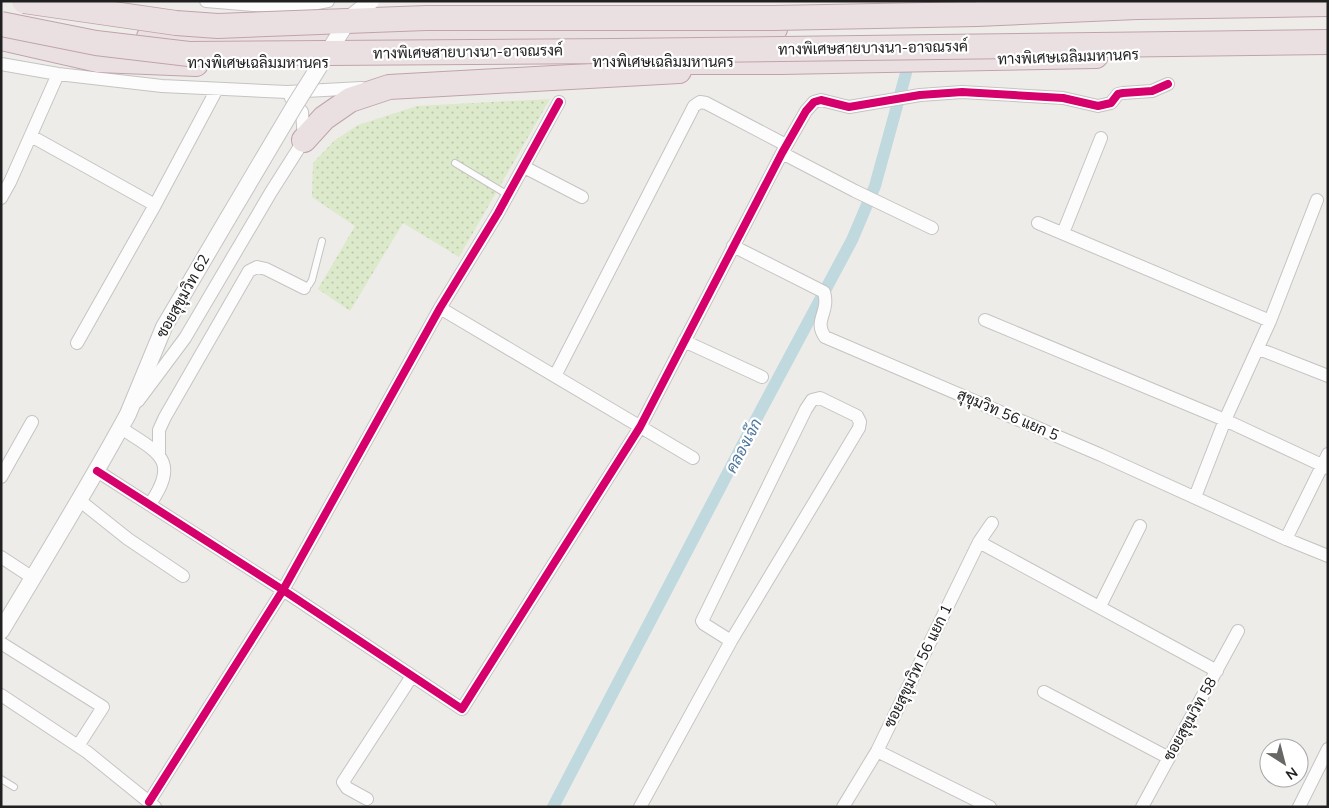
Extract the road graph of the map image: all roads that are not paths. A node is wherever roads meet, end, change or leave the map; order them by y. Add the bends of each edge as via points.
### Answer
1 (24, 1) edge
2 (206, 1) edge
3 (328, 1) edge
4 (371, 1) edge
5 (1110, 1) edge
6 (1328, 4) edge
7 (1328, 12) edge
8 (1, 16) edge
9 (1227, 16) junction
10 (1, 24) edge
11 (1, 38) edge
12 (1328, 42) edge
13 (1328, 48) edge
14 (781, 62) junction
15 (1, 64) edge
16 (58, 74) junction
17 (1168, 84) dead end
18 (390, 87) junction
19 (217, 89) junction
20 (287, 92) junction
21 (559, 102) dead end
22 (31, 136) junction
23 (1101, 138) dead end
24 (304, 140) junction
25 (784, 149) junction
26 (456, 163) dead end
27 (524, 167) junction
28 (508, 195) junction
29 (582, 197) dead end
30 (1, 198) edge
31 (1317, 200) dead end
32 (155, 205) junction
33 (1038, 222) dead end
34 (932, 228) dead end
35 (1063, 233) junction
36 (322, 241) dead end
37 (733, 246) junction
38 (304, 288) joint
39 (440, 308) junction
40 (985, 320) dead end
41 (1270, 321) junction
42 (684, 341) junction
43 (76, 342) dead end
44 (1258, 349) junction
45 (555, 376) junction
46 (1328, 376) edge
47 (762, 377) dead end
48 (1225, 420) junction
49 (124, 421) junction
50 (32, 422) dead end
51 (640, 427) junction
52 (1328, 454) edge
53 (159, 455) junction
54 (693, 458) dead end
55 (1325, 467) edge
56 (97, 471) junction
57 (1, 477) edge
58 (1194, 497) junction
59 (79, 500) junction
60 (150, 504) junction
61 (992, 524) dead end
62 (1140, 526) dead end
63 (1286, 539) junction
64 (979, 542) junction
65 (1328, 556) edge
66 (1, 557) edge
67 (183, 576) dead end
68 (33, 578) junction
69 (283, 590) junction
70 (1100, 606) junction
71 (1, 631) edge
72 (1238, 631) dead end
73 (731, 641) junction
74 (1, 643) edge
75 (1217, 671) junction
76 (412, 676) junction
77 (1044, 692) dead end
78 (1, 695) edge
79 (78, 746) junction
80 (1328, 749) edge
81 (877, 751) junction
82 (1169, 758) junction
83 (1, 779) edge
84 (14, 787) dead end
85 (367, 799) dead end
86 (152, 804) edge
87 (640, 807) edge
88 (843, 807) edge
89 (990, 807) edge
90 (1142, 807) edge
91 (1299, 807) edge

1 - 6 highway, bridge via 218,26 426,18 774,18
2 - 3 street via 290,8
4 - 49 street, ซอยสุขุมวิท 62, bridge via 349,19 164,326
5 - 9 highway
7 - 9 highway, ทางพิเศษเฉลิมมหานคร
8 - 9 highway, ทางพิเศษเฉลิมมหานคร via 52,26 180,41
10 - 12 highway, ทางพิเศษสายบางนา-อาจณรงค์, bridge via 96,43 189,54
11 - 14 highway, ทางพิเศษเฉลิมมหานคร via 98,60 191,64
13 - 14 highway, ทางพิเศษเฉลิมมหานคร via 1048,58
14 - 18 highway via 702,70
15 - 16 street
16 - 19 street
16 - 22 street
17 - 25 street via 1152,91 1118,94 1111,103 1098,106 1064,98 962,92 920,95 849,107 820,100 806,111
18 - 20 street
18 - 24 highway via 350,100 324,118
19 - 20 street
19 - 32 street
20 - 24 street via 302,112
21 - 27 street
22 - 30 street
22 - 32 street
23 - 35 street
24 - 49 street via 185,338
25 - 34 street via 855,191
25 - 37 street
25 - 45 street via 706,102 694,106
26 - 28 lane
27 - 28 street
27 - 29 street
28 - 39 street
31 - 41 street
32 - 43 street
33 - 35 street
35 - 41 street
36 - 38 lane via 312,280
37 - 42 street
37 - 58 street, สุขุมวิท 56 แยก 5 via 824,292 826,310 819,324 825,337
38 - 53 street via 266,269 257,267 250,271 165,417 159,430
39 - 45 street
39 - 69 street
40 - 48 street
41 - 44 street
42 - 47 street
42 - 51 street
44 - 46 street
44 - 48 street
45 - 51 street
48 - 55 street
48 - 58 street
49 - 53 street
49 - 56 street, ซอยสุขุมวิท 62
50 - 57 street
51 - 54 street
51 - 76 street via 462,709
52 - 55 street
53 - 60 street via 164,466 164,478
55 - 63 street
56 - 59 street, ซอยสุขุมวิท 62
56 - 60 street
58 - 63 street, สุขุมวิท 56 แยก 5
59 - 67 street via 128,539
59 - 68 street, ซอยสุขุมวิท 62
60 - 69 street
61 - 64 street, ซอยสุขุมวิท 56 แยก 1
62 - 70 street
63 - 65 street, สุขุมวิท 56 แยก 5
64 - 70 street
64 - 81 street, ซอยสุขุมวิท 56 แยก 1
66 - 68 street
68 - 71 street, ซอยสุขุมวิท 62
69 - 76 street
69 - 86 street
70 - 75 street
72 - 75 street, ซอยสุขุมวิท 58
73 - 73 street via 859,428 857,416 820,398 812,400 806,409 702,621
73 - 87 street
74 - 79 street via 103,707
75 - 82 street, ซอยสุขุมวิท 58
76 - 85 street via 343,782 347,788
77 - 82 street
78 - 79 street
79 - 86 street
80 - 91 street
81 - 88 street, ซอยสุขุมวิท 56 แยก 1
81 - 89 street
82 - 90 street, ซอยสุขุมวิท 58
83 - 84 lane

